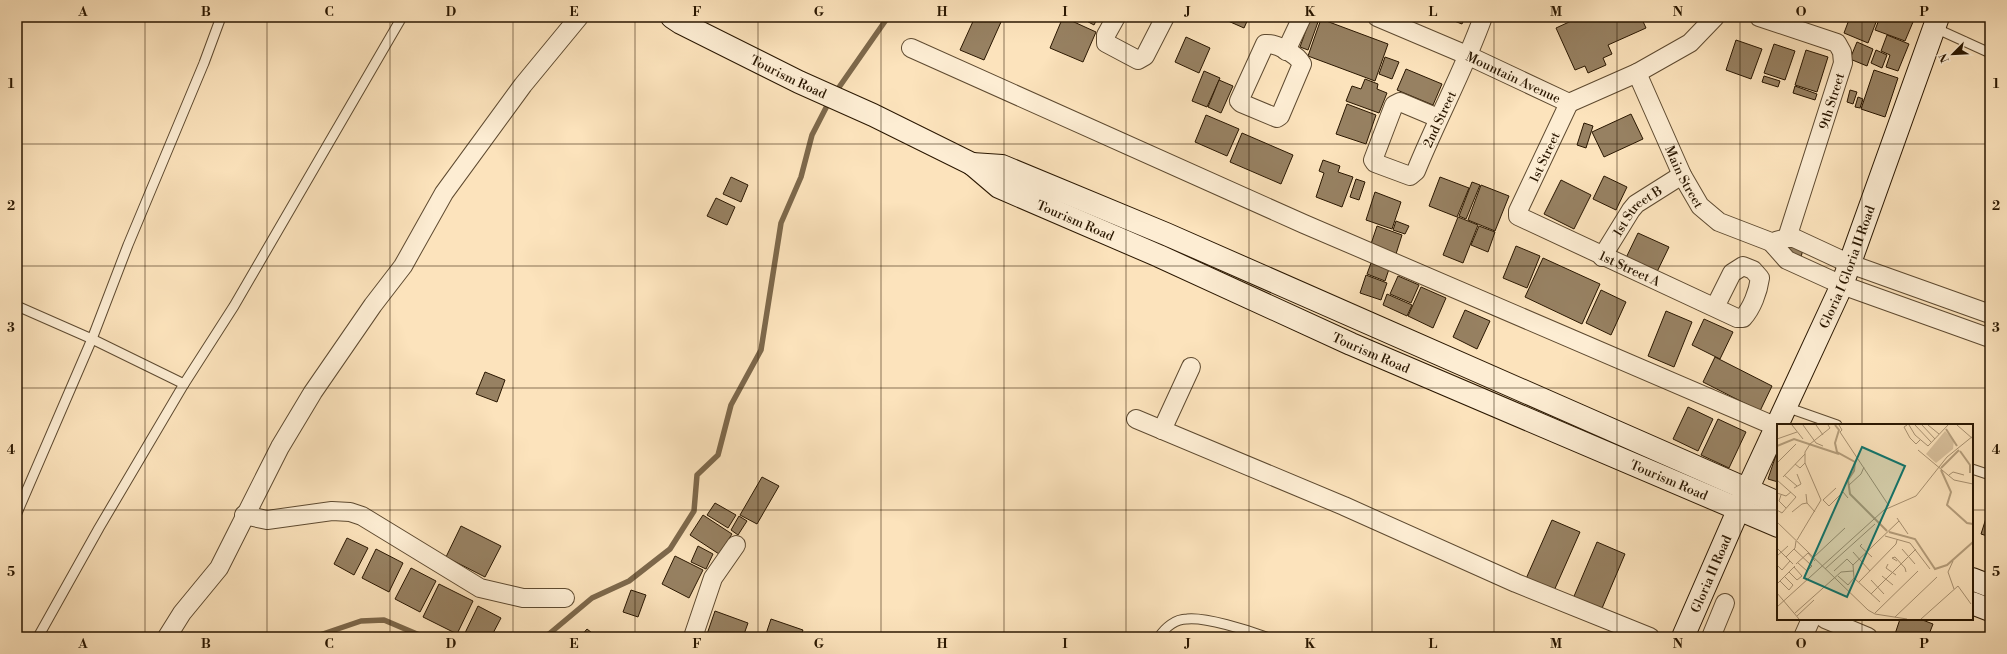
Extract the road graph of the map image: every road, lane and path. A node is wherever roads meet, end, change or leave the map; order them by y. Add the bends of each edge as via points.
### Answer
1 (221, 17) edge
2 (402, 17) edge
3 (580, 17) edge
4 (672, 17) edge
5 (1116, 17) edge
6 (1165, 17) edge
7 (1302, 17) edge
8 (1377, 17) edge
9 (1483, 17) edge
10 (1715, 17) edge
11 (1759, 17) edge
12 (1937, 22) edge
13 (911, 48) dead end
14 (1286, 51) dead end
15 (1990, 53) edge
16 (1469, 56) junction
17 (1637, 72) junction
18 (1569, 103) junction
19 (1438, 118) junction
20 (972, 164) junction
21 (1682, 175) junction
22 (1518, 211) joint
23 (1779, 240) junction
24 (1815, 248) junction
25 (1602, 257) junction
26 (1850, 264) junction
27 (1809, 269) junction
28 (1842, 285) junction
29 (17, 306) edge
30 (1715, 307) junction
31 (1990, 314) edge
32 (1990, 338) edge
33 (92, 339) junction
34 (1190, 367) dead end
35 (184, 384) junction
36 (1786, 407) junction
37 (1136, 419) dead end
38 (1778, 424) edge
39 (1834, 424) edge
40 (1777, 426) edge
41 (1162, 430) junction
42 (1973, 469) edge
43 (1990, 475) edge
44 (1747, 490) junction
45 (1777, 503) edge
46 (1738, 510) junction
47 (17, 512) edge
48 (244, 515) junction
49 (1777, 526) edge
50 (736, 545) dead end
51 (1973, 579) edge
52 (1990, 586) edge
53 (565, 598) dead end
54 (1973, 603) edge
55 (1725, 604) dead end
56 (1990, 610) edge
57 (1811, 620) edge
58 (1827, 620) edge
59 (38, 637) edge
60 (168, 637) edge
61 (693, 637) edge
62 (1159, 637) edge
63 (1266, 637) edge
64 (1650, 637) edge
65 (1682, 637) edge
66 (1711, 637) edge
67 (1803, 637) edge
68 (1868, 637) edge

1 - 33 lane
2 - 35 lane via 238,299
3 - 48 street via 523,85 444,193 403,266 373,305 305,406
4 - 20 main road, Tourism Road via 680,24
5 - 6 street via 1106,35 1106,43 1138,60 1144,56
7 - 14 street
8 - 16 street, Mountain Avenue
9 - 16 street, 2nd Street
10 - 17 street, Mountain Avenue via 1690,43
11 - 23 street, 9th Street via 1837,43 1842,52 1843,63
12 - 15 lane
12 - 26 main road, Gloria I Gloria II Road
13 - 40 street via 1304,224
16 - 18 street, Mountain Avenue
16 - 19 street, 2nd Street
17 - 18 street, Mountain Avenue
17 - 21 street, Main Street
18 - 22 street, 1st Street
19 - 19 street, 2nd Street via 1416,171 1410,176 1375,164 1373,160 1394,105 1400,102
20 - 44 main road, Tourism Road via 1002,166 1166,234
20 - 46 main road, Tourism Road via 999,188 1159,256 1351,344
21 - 23 street, Main Street via 1700,206 1719,222
21 - 25 street, 1st Street B via 1636,204
22 - 25 street, 1st Street A via 1518,216 1524,221
23 - 24 street, Main Street via 1794,238
23 - 27 street via 1783,257
24 - 26 street, Main Street
24 - 27 street
25 - 30 street, 1st Street A
26 - 28 main road, Gloria I Gloria II Road
26 - 31 street, Main Street
27 - 28 street
28 - 32 street
28 - 36 main road, Gloria I Gloria II Road
29 - 33 lane
30 - 30 street, 1st Street A via 1737,318 1743,318 1759,289 1760,278 1753,270 1743,266 1732,273
33 - 35 lane
33 - 47 lane
34 - 41 street
35 - 59 lane
36 - 38 main road, Gloria I Gloria II Road
36 - 39 lane
37 - 41 street
40 - 44 main road, Gloria I Gloria II Road
41 - 64 street via 1351,509 1516,583
42 - 43 lane
44 - 45 main road, Tourism Road
44 - 46 main road, Gloria I Gloria II Road
46 - 49 main road, Tourism Road
46 - 65 main road, Gloria II Road
48 - 53 street via 267,520 332,511 350,512 362,516 480,588 523,598
48 - 60 street via 219,568 182,613
50 - 61 street via 713,578
51 - 52 main road
54 - 56 main road
55 - 66 street
57 - 67 street
58 - 68 street
62 - 63 lane via 1172,623 1185,618 1201,619

